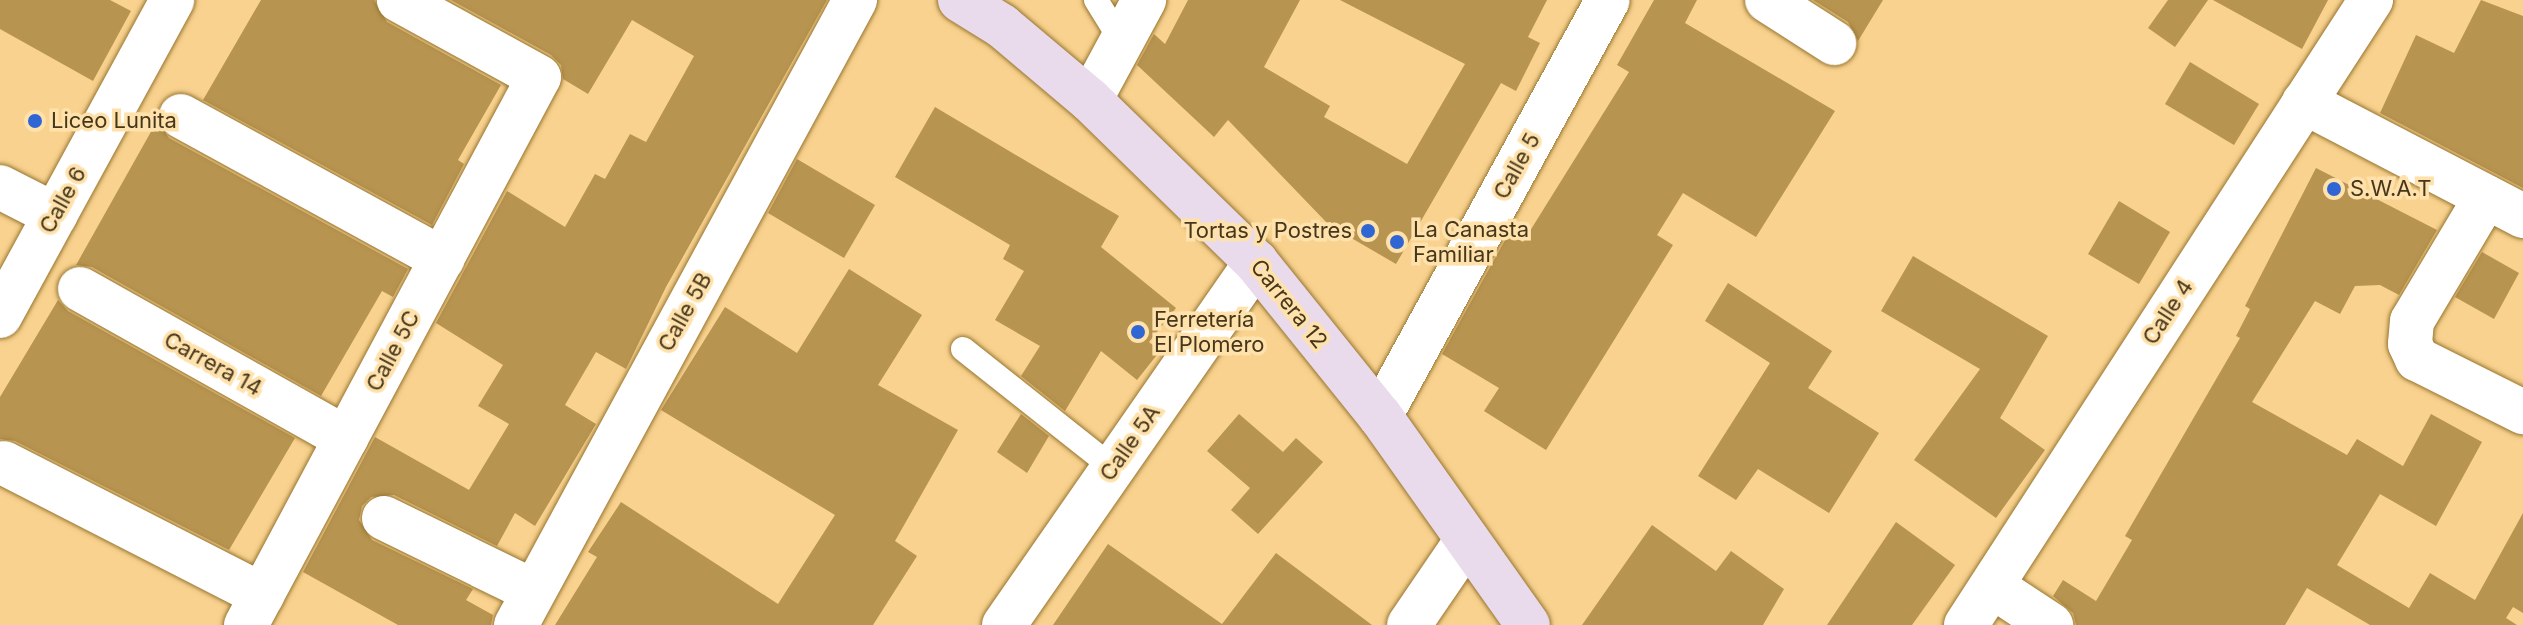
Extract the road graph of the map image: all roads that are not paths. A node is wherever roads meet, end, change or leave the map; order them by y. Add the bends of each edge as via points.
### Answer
1 (172, 0) edge
2 (399, 0) edge
3 (855, 0) edge
4 (960, 0) edge
5 (1096, 0) edge
6 (1144, 0) edge
7 (1608, 0) edge
8 (1767, 0) edge
9 (2371, 0) edge
10 (1122, 42) junction
11 (1834, 43) dead end
12 (1090, 100) junction
13 (2304, 102) junction
14 (181, 116) dead end
15 (0, 187) edge
16 (2504, 207) edge
17 (55, 215) junction
18 (442, 259) junction
19 (1256, 262) junction
20 (80, 289) dead end
21 (0, 316) edge
22 (963, 349) dead end
23 (2523, 412) edge
24 (1380, 416) junction
25 (346, 438) junction
26 (4, 463) dead end
27 (1113, 468) junction
28 (384, 518) dead end
29 (1467, 540) junction
30 (1992, 586) junction
31 (524, 608) edge
32 (254, 610) edge
33 (1004, 625) edge
34 (1409, 625) edge
35 (1528, 625) edge
36 (1966, 625) edge
37 (2051, 625) edge

1 - 17 street, Calle 6
2 - 18 street, Calle 5C via 539,77
3 - 31 street, Calle 5B
4 - 12 main road, Carrera 12 via 1002,26
5 - 10 lane
6 - 10 street
7 - 24 street, Calle 5
8 - 11 street
9 - 13 street, Calle 4
10 - 12 street
12 - 19 main road, Carrera 12
13 - 16 street
13 - 30 street, Calle 4
14 - 18 street
15 - 17 street
16 - 23 street via 2412,321 2410,344 2417,359
17 - 21 street, Calle 6
18 - 25 street, Calle 5C
19 - 24 main road, Carrera 12
19 - 27 street, Calle 5A
20 - 25 street, Carrera 14
22 - 27 lane
24 - 29 main road, Carrera 12
25 - 32 street, Calle 5C
26 - 32 street
27 - 33 street, Calle 5A
28 - 31 street
29 - 34 street
29 - 35 main road, Carrera 12
30 - 36 street, Calle 4
30 - 37 street

